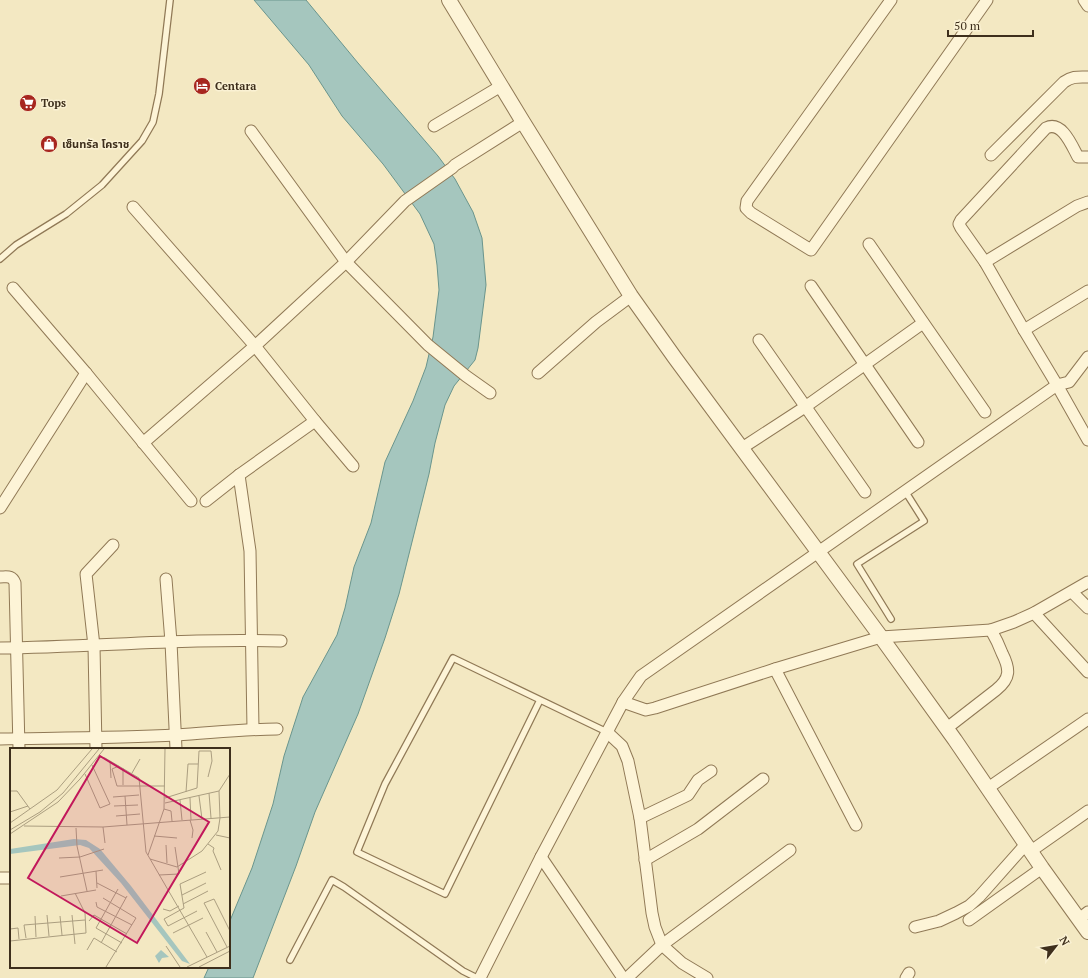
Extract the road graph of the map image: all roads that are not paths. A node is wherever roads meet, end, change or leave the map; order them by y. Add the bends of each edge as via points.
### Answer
1 (170, 0) edge
2 (891, 0) edge
3 (987, 0) edge
4 (1084, 0) edge
5 (452, 1) edge
6 (1088, 6) edge
7 (1088, 77) edge
8 (501, 86) junction
9 (523, 122) junction
10 (434, 126) dead end
11 (251, 131) dead end
12 (991, 155) dead end
13 (1088, 157) edge
14 (1088, 202) edge
15 (133, 207) dead end
16 (869, 244) dead end
17 (0, 259) edge
18 (346, 262) junction
19 (985, 262) junction
20 (811, 286) dead end
21 (12, 288) dead end
22 (1088, 291) edge
23 (631, 296) junction
24 (923, 323) junction
25 (1024, 330) junction
26 (758, 340) dead end
27 (255, 346) junction
28 (1088, 357) edge
29 (864, 364) junction
30 (86, 373) junction
31 (538, 373) dead end
32 (1057, 384) junction
33 (490, 393) dead end
34 (805, 407) junction
35 (985, 412) dead end
36 (315, 421) junction
37 (1088, 440) edge
38 (918, 442) dead end
39 (143, 443) junction
40 (742, 448) junction
41 (353, 466) dead end
42 (239, 475) junction
43 (905, 491) junction
44 (865, 492) dead end
45 (191, 501) dead end
46 (206, 501) dead end
47 (0, 508) edge
48 (113, 544) dead end
49 (818, 552) junction
50 (0, 577) edge
51 (166, 579) dead end
52 (1088, 582) edge
53 (1072, 592) junction
54 (1088, 608) edge
55 (1034, 613) junction
56 (891, 619) dead end
57 (991, 630) junction
58 (881, 637) junction
59 (251, 641) junction
60 (281, 641) dead end
61 (171, 642) junction
62 (94, 646) junction
63 (0, 648) edge
64 (17, 648) junction
65 (776, 668) junction
66 (1088, 672) edge
67 (540, 700) junction
68 (623, 702) junction
69 (1088, 719) edge
70 (947, 728) junction
71 (252, 729) junction
72 (277, 729) dead end
73 (607, 732) junction
74 (176, 735) junction
75 (0, 739) edge
76 (96, 743) edge
77 (19, 744) edge
78 (176, 748) edge
79 (711, 771) dead end
80 (763, 779) dead end
81 (988, 788) junction
82 (1088, 811) edge
83 (640, 818) junction
84 (856, 825) dead end
85 (1029, 847) junction
86 (790, 850) dead end
87 (541, 857) junction
88 (645, 860) junction
89 (1042, 868) junction
90 (1083, 916) edge
91 (969, 920) dead end
92 (915, 927) dead end
93 (1088, 932) edge
94 (662, 945) junction
95 (290, 960) dead end
96 (477, 978) edge
97 (480, 978) edge
98 (623, 978) edge
99 (628, 978) edge
100 (707, 978) edge

1 - 17 lane via 159,94 153,122 142,141 102,185 66,214 16,245
2 - 3 street via 747,201 746,208 751,213 811,250
4 - 6 street
5 - 8 street
7 - 12 street via 1070,78 1064,82
8 - 9 street
8 - 10 street
9 - 18 street via 455,165 405,201
9 - 23 street
11 - 18 street
13 - 19 street via 1078,157 1065,133 1057,127 1046,128 959,224
14 - 19 street via 1077,206
15 - 27 street
16 - 24 street
18 - 27 street
18 - 33 street via 428,346
19 - 25 street
20 - 29 street
21 - 30 street
22 - 25 street
23 - 31 street via 596,322
23 - 40 street
24 - 29 street
24 - 35 street
25 - 32 street
26 - 34 street
27 - 36 street
27 - 39 street
28 - 32 street via 1068,382
29 - 34 street
29 - 38 street
30 - 39 street
30 - 47 street
32 - 37 street
32 - 43 street
34 - 40 street
34 - 44 street
36 - 41 street
36 - 42 street
39 - 45 street
40 - 49 street
42 - 46 street
42 - 59 street via 250,550
43 - 49 street
43 - 56 lane via 924,521 857,564
48 - 62 street via 86,574
49 - 58 street
49 - 68 street via 641,676
50 - 64 street via 11,577 15,583
51 - 61 street
52 - 53 street
53 - 54 street
53 - 55 street
55 - 57 street
55 - 66 street
57 - 58 street
57 - 70 street via 1007,664 1006,679 996,690
58 - 65 street
58 - 70 street
59 - 60 street
59 - 61 street
59 - 71 street
61 - 62 street
61 - 74 street
62 - 64 street
62 - 76 street
63 - 64 street
64 - 77 street
65 - 68 street via 655,708 646,710
65 - 84 street
67 - 67 lane via 445,894 357,852 385,784 453,658
67 - 73 lane
68 - 73 street
69 - 81 street
70 - 81 street
71 - 72 street
71 - 74 street
73 - 83 street via 622,746 628,761
73 - 87 street
74 - 76 street
74 - 78 street
75 - 77 street
76 - 77 street
79 - 83 street via 698,780 688,794
80 - 88 street via 698,829
81 - 85 street
82 - 85 street
83 - 88 street
85 - 89 street
85 - 92 street via 969,906 939,921
86 - 94 street
87 - 97 street
87 - 98 street
88 - 94 street via 652,912
89 - 90 street
89 - 91 street
90 - 93 street
94 - 99 street
94 - 100 street via 682,963
95 - 96 lane via 332,880 463,971

